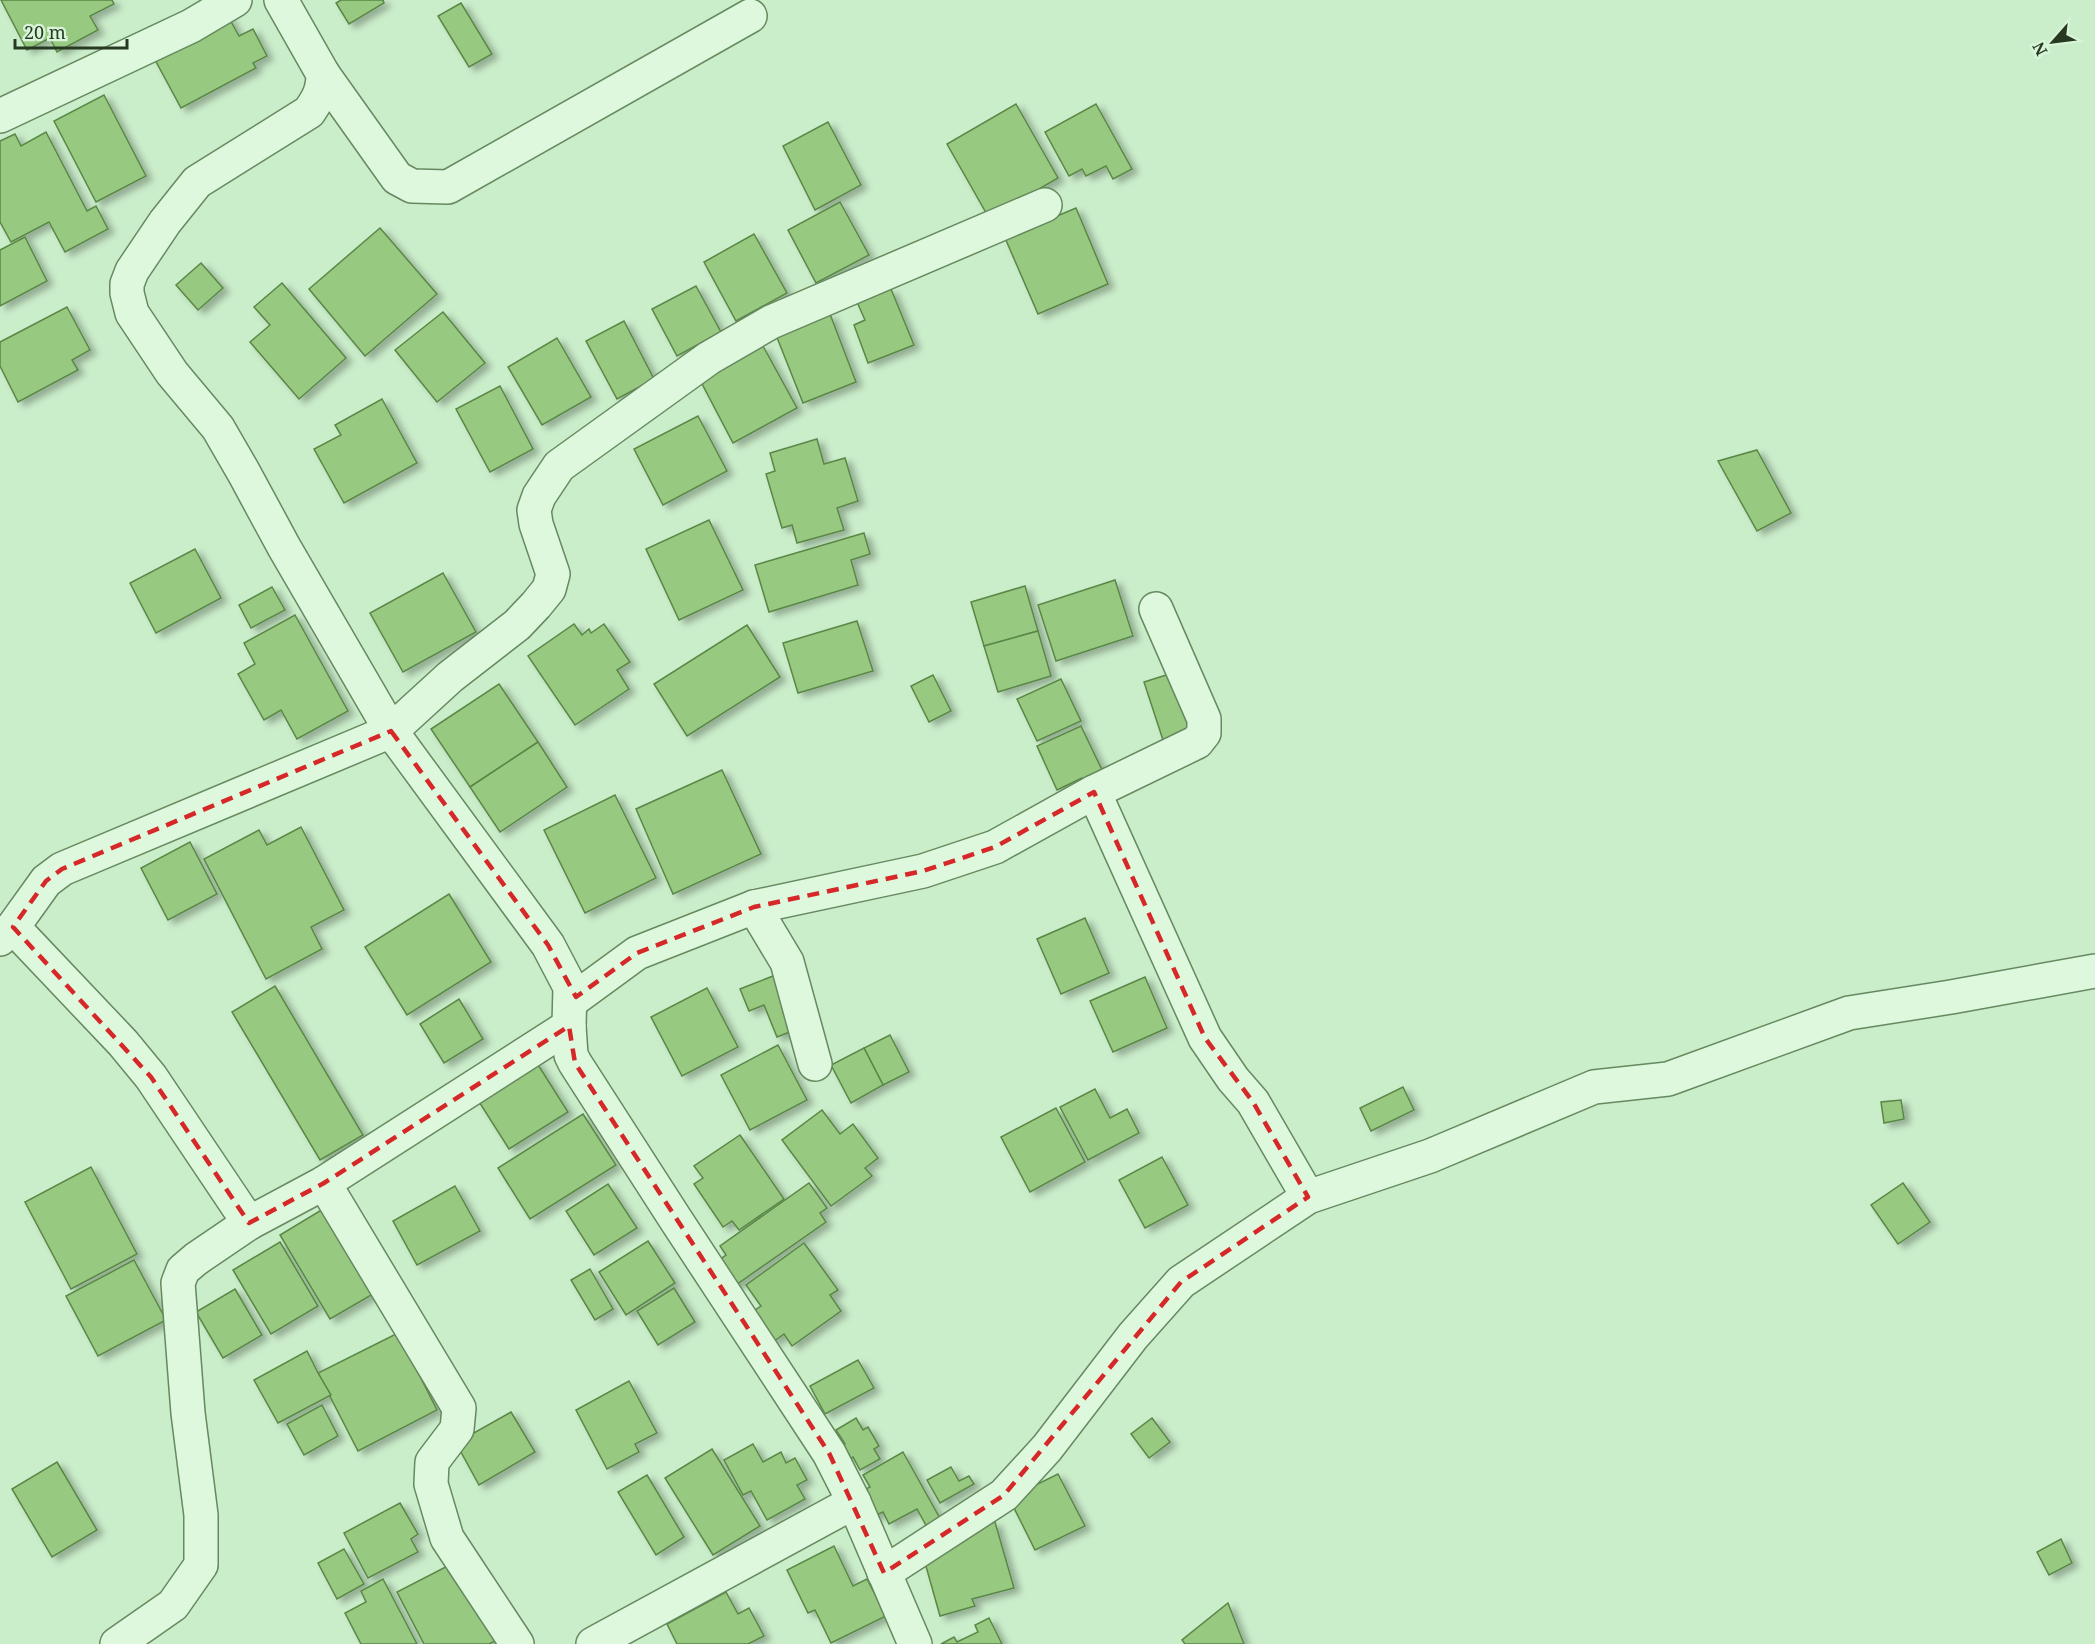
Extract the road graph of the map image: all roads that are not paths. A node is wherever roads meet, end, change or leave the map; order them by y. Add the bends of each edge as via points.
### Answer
1 (235, 0) edge
2 (281, 0) edge
3 (750, 15) dead end
4 (322, 74) junction
5 (0, 116) edge
6 (1045, 205) dead end
7 (1156, 609) dead end
8 (391, 730) junction
9 (1094, 792) junction
10 (754, 907) junction
11 (7, 933) edge
12 (2095, 971) edge
13 (569, 1014) junction
14 (815, 1064) dead end
15 (324, 1183) junction
16 (1308, 1197) junction
17 (249, 1223) junction
18 (855, 1502) junction
19 (884, 1573) junction
20 (117, 1644) edge
21 (517, 1644) edge
22 (592, 1644) edge
23 (915, 1644) edge

1 - 5 street via 180,31
2 - 4 street
3 - 4 street via 448,187 412,186 397,178
4 - 8 street via 320,98 309,112 197,182 132,271 127,293 132,313 172,373 218,428
6 - 8 street via 771,322 709,358 559,466 534,510 553,574 549,589 517,625
7 - 9 street via 1204,719 1204,733 1197,742
8 - 11 street via 62,869 46,881
8 - 13 street via 548,945 570,987
9 - 10 street via 995,847 923,871
9 - 16 street via 1205,1038 1253,1102
10 - 13 street via 637,953
10 - 14 street via 787,962
11 - 17 street via 123,1043 144,1068
12 - 16 street via 1849,1013 1668,1078 1594,1087 1430,1156
13 - 15 street
13 - 18 street via 575,1063 829,1453
15 - 17 street
15 - 21 street via 459,1408 457,1429 432,1462 431,1484 447,1538
16 - 19 street via 1181,1282 1133,1336 1047,1448 1004,1495
17 - 20 street via 196,1258 183,1270 178,1283 201,1515 201,1565 172,1605
18 - 19 street
18 - 22 street
19 - 23 street

